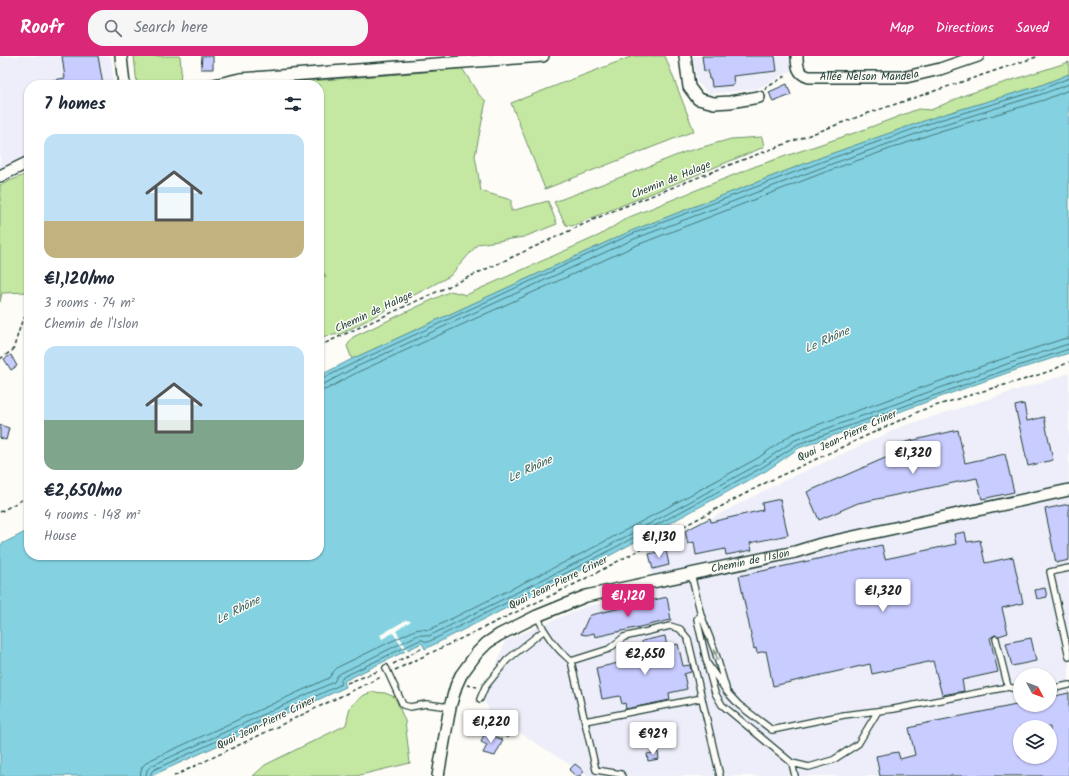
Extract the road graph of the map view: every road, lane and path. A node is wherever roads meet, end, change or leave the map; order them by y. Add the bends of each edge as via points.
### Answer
1 (121, 56) edge
2 (543, 56) edge
3 (685, 56) edge
4 (797, 56) edge
5 (978, 56) edge
6 (1039, 56) edge
7 (787, 75) dead end
8 (123, 80) edge
9 (236, 80) edge
10 (758, 97) joint
11 (24, 164) edge
12 (0, 176) edge
13 (24, 318) edge
14 (324, 344) edge
15 (0, 360) edge
16 (1069, 362) edge
17 (1069, 490) edge
18 (24, 499) edge
19 (0, 512) edge
20 (1069, 568) edge
21 (691, 574) junction
22 (701, 615) junction
23 (537, 616) junction
24 (543, 630) junction
25 (996, 639) dead end
26 (422, 648) dead end
27 (1069, 657) edge
28 (571, 661) junction
29 (707, 663) junction
30 (387, 671) junction
31 (458, 682) junction
32 (347, 683) dead end
33 (1069, 685) edge
34 (1008, 687) junction
35 (1057, 687) edge
36 (485, 688) junction
37 (1013, 688) edge
38 (727, 692) junction
39 (702, 698) junction
40 (480, 699) dead end
41 (450, 707) junction
42 (878, 711) junction
43 (585, 721) junction
44 (792, 763) junction
45 (174, 776) edge
46 (438, 776) edge
47 (622, 776) edge
48 (720, 776) edge
49 (794, 776) edge

1 - 8 street
2 - 9 street
3 - 10 street via 689,87 698,99 714,103
4 - 5 street, Allée Nelson Mandela via 800,72 809,77 906,77
6 - 14 path, Chemin de Halage via 863,115 737,162 608,214
7 - 10 path via 766,88
11 - 12 street
13 - 15 path via 14,350
16 - 30 path, Quai Jean-Pierre Criner via 1038,375 922,410 776,478 577,583
17 - 21 street, Chemin de l'Islon
18 - 19 path
20 - 27 lane via 1050,572
21 - 22 lane
21 - 23 street, Chemin de l'Islon via 586,596
22 - 29 lane via 697,619
38 -> 22 lane
23 - 24 lane
23 - 31 street, Chemin de l'Islon via 487,643 469,663
24 - 28 lane via 561,653
24 - 36 lane via 507,660
25 - 34 lane
26 - 30 path
28 - 39 lane via 609,649 624,638 670,626 680,630 688,638
28 - 43 lane
29 - 38 lane
29 - 44 lane via 715,693 722,705
30 - 32 path
30 - 41 lane via 404,705 410,708 426,704
30 - 45 path, Quai Jean-Pierre Criner
31 - 36 path
31 - 41 street, Chemin de l'Islon
33 - 35 lane
34 - 37 lane
34 - 42 lane
36 - 40 lane
38 - 42 lane via 739,705 772,730 844,715
39 - 43 lane
39 - 48 lane
41 - 46 street, Chemin de l'Islon
42 - 44 lane via 858,744 833,760 809,768
43 - 47 lane via 596,770
44 - 49 lane

